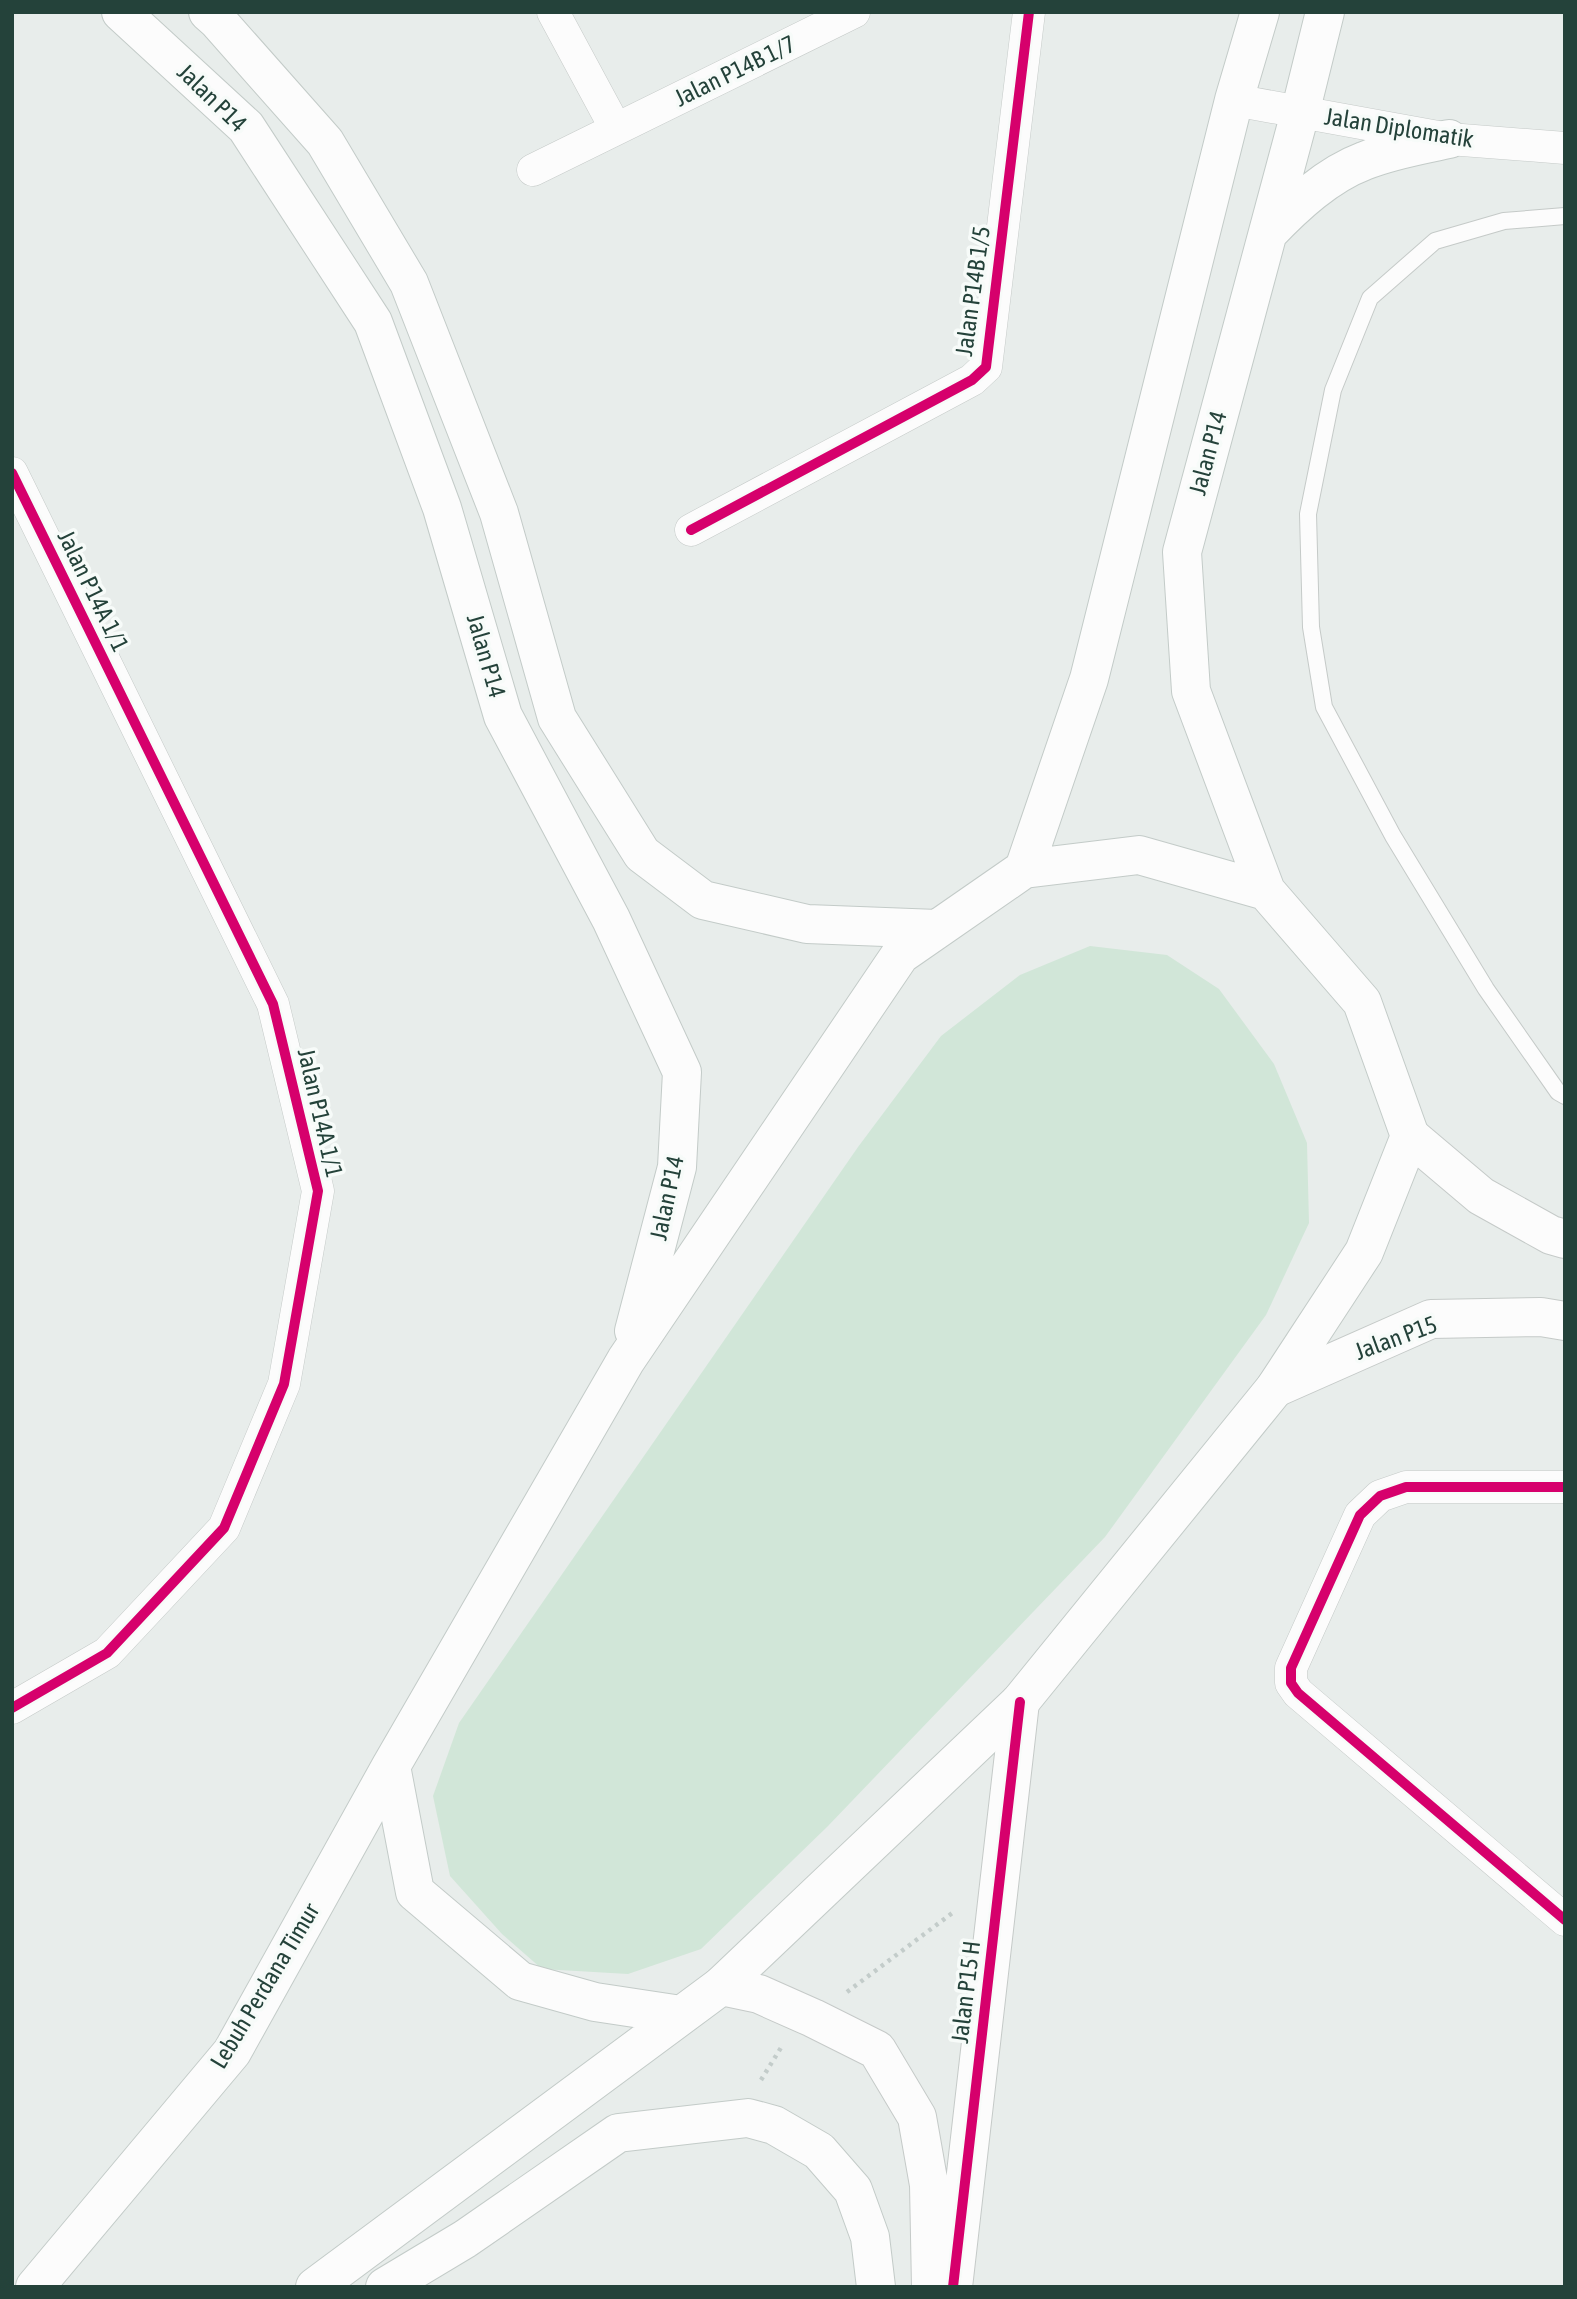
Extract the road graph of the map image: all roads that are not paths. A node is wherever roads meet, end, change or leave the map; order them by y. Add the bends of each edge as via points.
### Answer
1 (121, 12) edge
2 (208, 12) edge
3 (553, 12) edge
4 (854, 12) edge
5 (1029, 12) edge
6 (1260, 12) edge
7 (1325, 12) edge
8 (1234, 100) junction
9 (1300, 113) junction
10 (615, 129) junction
11 (1449, 139) junction
12 (1565, 148) edge
13 (533, 170) dead end
14 (1565, 216) edge
15 (1268, 233) junction
16 (12, 474) edge
17 (691, 530) dead end
18 (1024, 869) junction
19 (1266, 891) junction
20 (937, 929) junction
21 (1565, 1096) edge
22 (1410, 1136) junction
23 (1565, 1239) edge
24 (1565, 1321) edge
25 (626, 1360) junction
26 (1275, 1388) junction
27 (1565, 1487) edge
28 (1020, 1702) junction
29 (12, 1709) edge
30 (391, 1766) junction
31 (1565, 1920) edge
32 (721, 1986) junction
33 (681, 2015) junction
34 (34, 2287) edge
35 (315, 2287) edge
36 (385, 2287) edge
37 (876, 2287) edge
38 (931, 2287) edge
39 (953, 2287) edge

1 - 25 main road, Jalan P14 via 246,127 373,322 442,508 503,716 611,919 682,1072 677,1167
2 - 20 main road via 325,142 409,283 499,513 557,718 642,854 703,900 807,924
3 - 10 street
4 - 10 street, Jalan P14B 1/7
5 - 17 street, Jalan P14B 1/5 via 986,367 972,380
6 - 8 main road
7 - 9 main road, Jalan P14
8 - 9 street, Jalan Diplomatik
8 - 18 main road via 1089,679
9 - 11 street, Jalan Diplomatik
9 - 15 main road, Jalan P14
10 - 13 street, Jalan P14B 1/7
11 - 12 street, Jalan Diplomatik
11 - 15 main road via 1362,161 1292,208
14 - 21 lane via 1504,221 1435,241 1370,298 1332,390 1308,514 1311,627 1324,707 1393,836 1486,989
15 - 19 main road, Jalan P14 via 1182,552 1191,691
16 - 29 street, Jalan P14A 1/1 via 273,1004 318,1191 284,1384 224,1528 107,1653
18 - 19 main road via 1139,855
18 - 20 main road
19 - 22 main road via 1362,1002
20 - 25 main road via 900,955
22 - 23 main road via 1481,1196
22 - 26 main road via 1364,1252
24 - 26 main road, Jalan P15 via 1541,1317 1431,1319
25 - 30 main road, Lebuh Perdana Timur
26 - 28 main road
27 - 31 street via 1406,1487 1380,1496 1360,1515 1291,1668 1298,1693
28 - 32 main road
28 - 39 main road, Jalan P15 H
30 - 33 main road via 415,1892 520,1981 596,2001
30 - 34 main road, Lebuh Perdana Timur via 232,2052
32 - 33 main road
32 - 38 main road via 759,1994 877,2050 917,2117 929,2185
33 - 35 main road
36 - 37 main road via 465,2239 618,2133 747,2118 774,2125 819,2151 853,2190 870,2237

